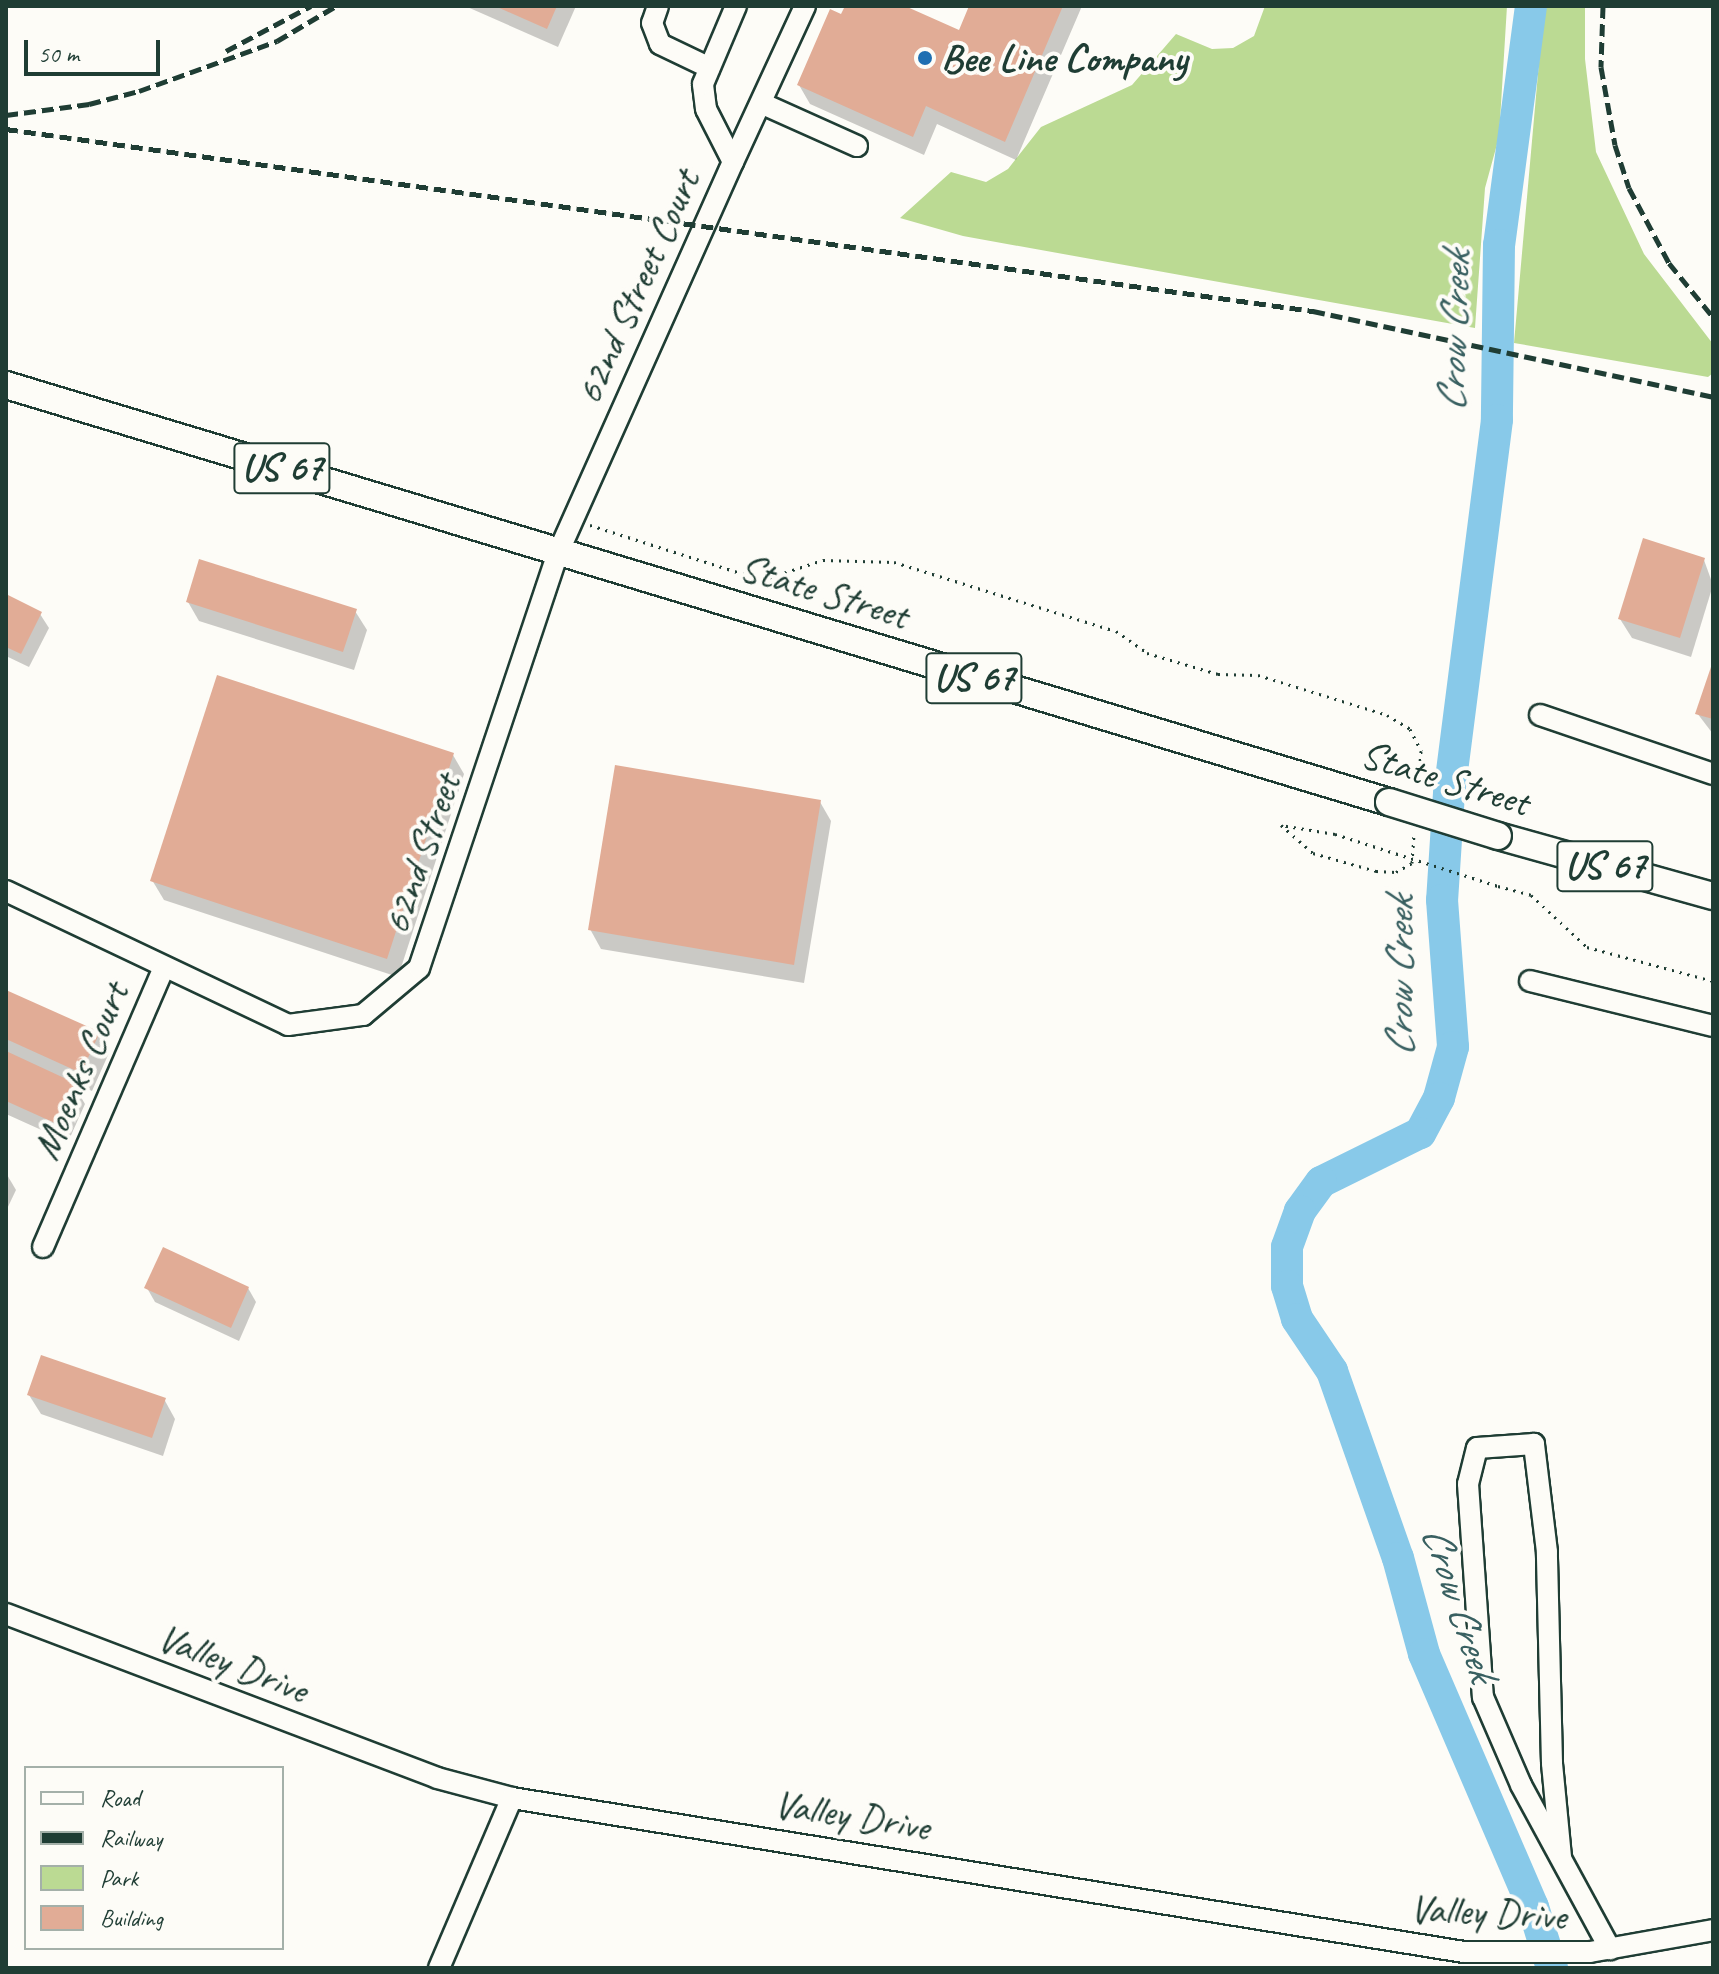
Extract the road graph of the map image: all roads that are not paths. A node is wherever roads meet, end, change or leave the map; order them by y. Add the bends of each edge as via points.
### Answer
1 (658, 6) edge
2 (736, 6) edge
3 (805, 6) edge
4 (710, 68) junction
5 (763, 104) junction
6 (857, 146) dead end
7 (733, 162) junction
8 (6, 385) edge
9 (558, 553) junction
10 (1540, 715) dead end
11 (1713, 774) edge
12 (6, 891) edge
13 (1713, 896) edge
14 (164, 968) junction
15 (1530, 981) dead end
16 (1713, 1026) edge
17 (43, 1247) dead end
18 (6, 1614) edge
19 (512, 1798) junction
20 (1561, 1857) junction
21 (1713, 1930) edge
22 (1600, 1951) junction
23 (439, 1968) edge

1 - 4 street via 652,23 660,44
2 - 4 street, 62nd Street Court
3 - 5 street
4 - 7 street, 62nd Street Court via 703,84 706,109
5 - 6 street
5 - 7 street
7 - 9 street, 62nd Street Court
8 - 9 main road, State Street / US 67
9 - 13 main road, State Street / US 67, bridge
9 - 14 street, 62nd Street via 419,968 363,1015 288,1025
10 - 11 street
12 - 14 street, 62nd Street
14 - 17 street, Moenks Court
15 - 16 street
18 - 19 street, Valley Drive via 423,1773
19 - 22 street, Valley Drive via 1065,1885 1385,1943 1503,1955
19 - 23 street
20 - 20 street via 1521,1785 1483,1697 1468,1484 1477,1448 1534,1444 1547,1552 1552,1763
20 - 22 street
21 - 22 street, Valley Drive

